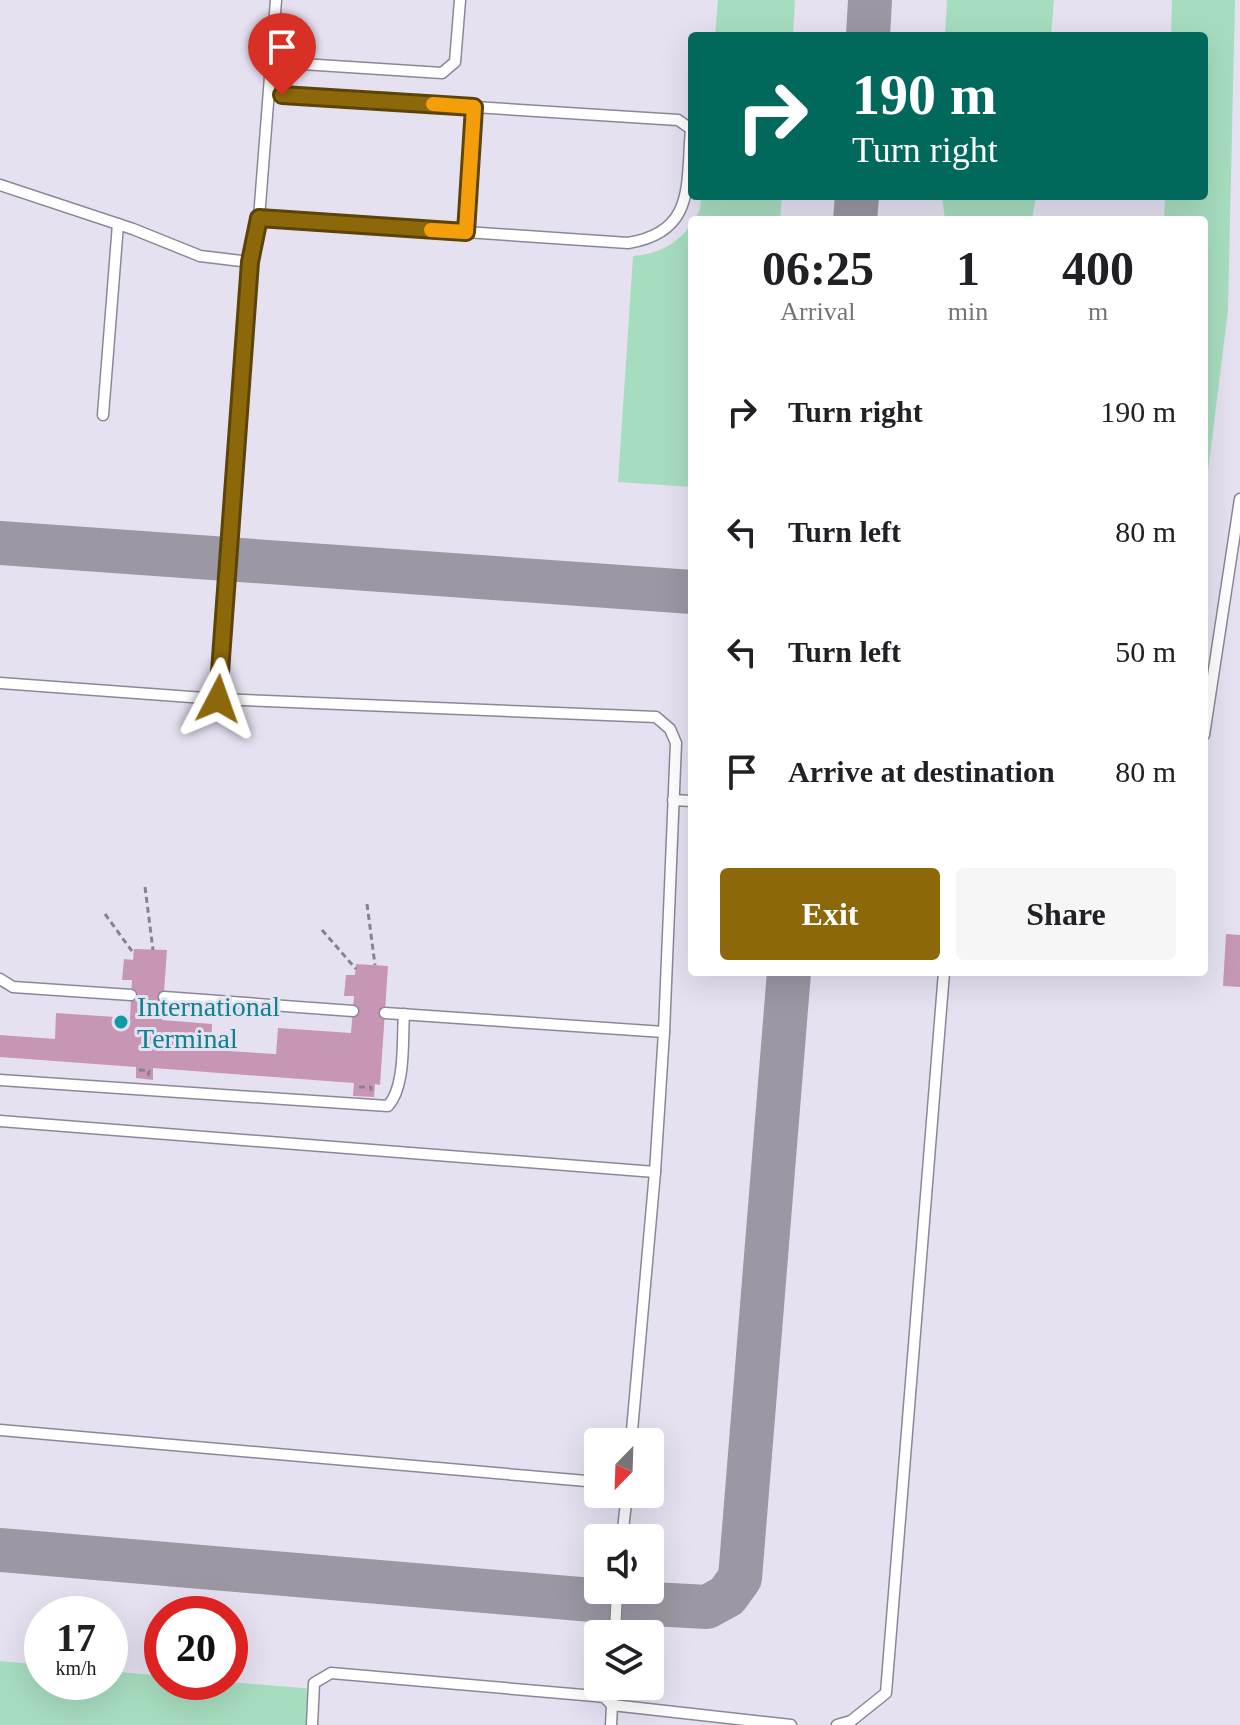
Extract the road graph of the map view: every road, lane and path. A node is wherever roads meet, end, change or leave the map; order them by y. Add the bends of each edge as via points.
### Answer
1 (276, 0) edge
2 (460, 0) edge
3 (271, 62) junction
4 (269, 94) junction
5 (474, 107) junction
6 (688, 125) edge
7 (688, 154) edge
8 (0, 185) edge
9 (259, 218) junction
10 (118, 224) junction
11 (466, 232) junction
12 (250, 262) junction
13 (103, 415) dead end
14 (1240, 499) edge
15 (0, 683) edge
16 (218, 699) junction
17 (1208, 709) edge
18 (673, 800) junction
19 (688, 801) edge
20 (145, 887) dead end
21 (367, 904) dead end
22 (105, 914) dead end
23 (322, 930) dead end
24 (153, 950) dead end
25 (134, 954) dead end
26 (375, 965) dead end
27 (356, 969) dead end
28 (944, 976) edge
29 (0, 979) edge
30 (131, 995) dead end
31 (164, 997) dead end
32 (353, 1011) dead end
33 (385, 1013) dead end
34 (404, 1014) junction
35 (664, 1032) junction
36 (139, 1070) dead end
37 (136, 1075) dead end
38 (0, 1080) edge
39 (0, 1121) edge
40 (655, 1172) junction
41 (632, 1428) edge
42 (0, 1430) edge
43 (584, 1481) edge
44 (612, 1700) edge
45 (612, 1705) junction
46 (312, 1725) edge
47 (611, 1725) edge
48 (791, 1725) edge
49 (837, 1725) edge

1 - 3 lane
2 - 3 lane via 455,62 442,73
3 - 4 lane
4 - 5 lane
4 - 9 lane
5 - 6 lane
5 - 11 lane
7 - 11 lane via 681,214 658,234 628,243
8 - 10 lane
9 - 11 lane
9 - 12 lane
10 - 12 lane via 213,259
10 - 13 lane
12 - 16 lane
14 - 17 lane
15 - 16 lane
16 - 18 lane via 656,717 676,743
18 - 19 lane
18 - 35 lane
20 - 24 path
21 - 26 path
22 - 25 path
23 - 27 path
28 - 49 lane via 886,1693 851,1721
29 - 30 lane via 13,987
31 - 32 lane
33 - 34 lane
34 - 35 lane
34 - 38 lane via 398,1083 388,1106
35 - 40 lane
36 - 37 path via 149,1071 149,1076
39 - 40 lane
40 - 41 lane
42 - 43 lane
44 - 45 lane
45 - 46 lane via 604,1697 331,1673 314,1683
45 - 47 lane
45 - 48 lane

